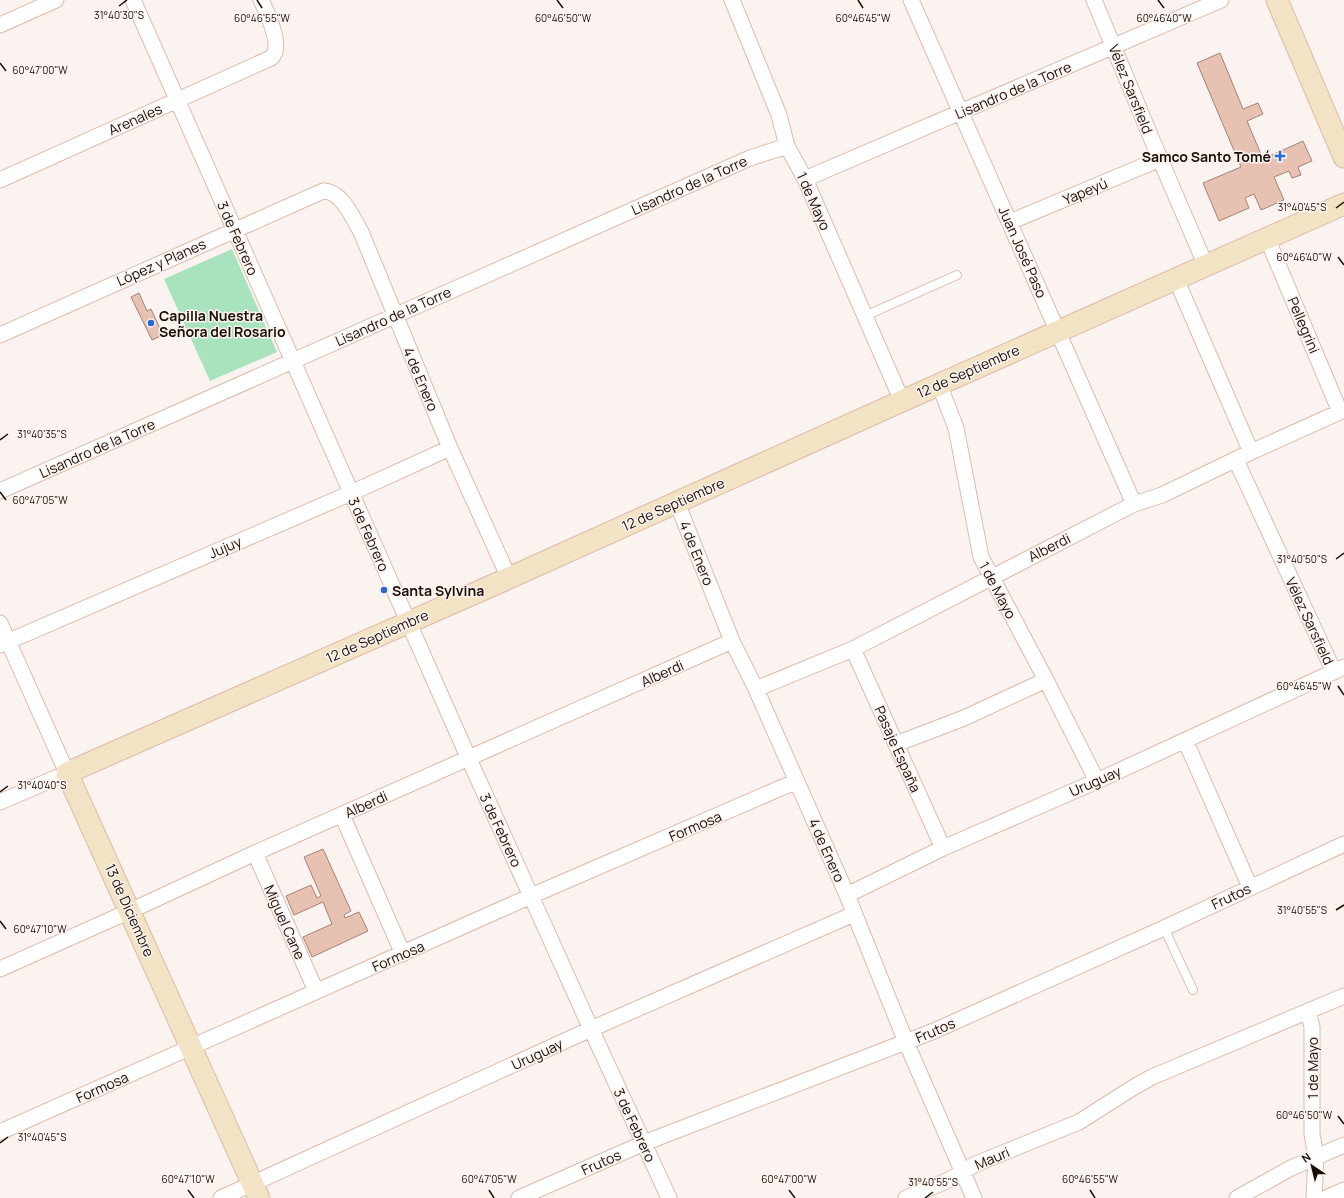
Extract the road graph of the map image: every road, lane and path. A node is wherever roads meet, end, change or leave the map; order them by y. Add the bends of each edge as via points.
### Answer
1 (56, 0) edge
2 (133, 0) edge
3 (261, 0) edge
4 (732, 0) edge
5 (911, 0) edge
6 (1094, 0) edge
7 (1221, 0) edge
8 (1278, 0) edge
9 (0, 25) edge
10 (1113, 46) junction
11 (178, 100) junction
12 (960, 113) junction
13 (788, 146) junction
14 (1344, 157) edge
15 (1160, 159) junction
16 (806, 179) junction
17 (0, 180) edge
18 (323, 191) joint
19 (1344, 204) edge
20 (1010, 222) junction
21 (234, 230) junction
22 (1267, 238) junction
23 (1206, 266) junction
24 (957, 275) dead end
25 (1176, 279) junction
26 (395, 316) junction
27 (865, 316) junction
28 (1058, 331) junction
29 (0, 334) edge
30 (293, 361) junction
31 (939, 384) junction
32 (902, 400) junction
33 (1342, 411) edge
34 (450, 448) junction
35 (1251, 452) junction
36 (1236, 460) junction
37 (0, 490) edge
38 (350, 493) junction
39 (677, 503) junction
40 (1134, 504) junction
41 (509, 578) junction
42 (991, 578) junction
43 (409, 622) junction
44 (0, 623) edge
45 (732, 641) junction
46 (4, 644) edge
47 (853, 649) junction
48 (1339, 670) edge
49 (1046, 680) junction
50 (756, 688) junction
51 (1185, 740) junction
52 (896, 744) junction
53 (469, 759) junction
54 (67, 773) junction
55 (797, 781) junction
56 (1097, 781) junction
57 (0, 802) edge
58 (342, 815) junction
59 (1344, 844) edge
60 (943, 848) junction
61 (255, 853) junction
62 (1250, 887) junction
63 (847, 895) junction
64 (531, 896) junction
65 (130, 911) junction
66 (854, 914) junction
67 (1164, 928) junction
68 (403, 954) junction
69 (0, 969) edge
70 (1193, 990) dead end
71 (316, 991) junction
72 (1344, 996) edge
73 (1308, 1011) junction
74 (591, 1029) junction
75 (906, 1042) junction
76 (191, 1047) junction
77 (0, 1132) edge
78 (644, 1143) junction
79 (1344, 1144) edge
80 (1316, 1157) junction
81 (963, 1171) junction
82 (1344, 1190) edge
83 (255, 1191) edge
84 (221, 1198) edge
85 (519, 1198) edge
86 (669, 1198) edge
87 (906, 1198) edge
88 (974, 1198) edge
89 (1237, 1198) edge
90 (1314, 1198) edge
91 (1326, 1198) edge

1 - 9 street
2 - 11 street, 3 de Febrero
3 - 11 street, Arenales via 271,22 276,49 274,55
4 - 13 street, 1 de Mayo via 779,115
5 - 12 street, Juan José Paso
6 - 10 street, Vélez Sarsfield
7 - 10 street, Lisandro de la Torre
8 - 14 street
10 - 12 street, Lisandro de la Torre
10 - 15 street, Vélez Sarsfield
11 - 17 street, Arenales
11 - 21 street, 3 de Febrero
12 - 16 street, Lisandro de la Torre
12 - 20 street, Juan José Paso
13 - 16 street, 1 de Mayo
13 - 26 street, Lisandro de la Torre via 750,158
15 - 20 street, Yapeyú
15 - 23 street, Vélez Sarsfield
16 - 27 street, 1 de Mayo
18 - 21 street, López y Planes
18 - 26 street, 4 de Enero via 329,190 336,194 356,222
19 - 22 street, 12 de Septiembre
20 - 28 street, Juan José Paso
21 - 29 street, López y Planes
21 - 30 street, 3 de Febrero
22 - 23 street, 12 de Septiembre
22 - 33 street, Pellegrini
23 - 25 street, 12 de Septiembre
24 - 27 lane
25 - 28 street, 12 de Septiembre
25 - 35 street
26 - 30 street, Lisandro de la Torre
26 - 34 street, 4 de Enero
27 - 32 street, 1 de Mayo
28 - 31 street, 12 de Septiembre
28 - 40 street, Juan José Paso
30 - 37 street, Lisandro de la Torre
30 - 38 street, 3 de Febrero
31 - 32 street, 12 de Septiembre
31 - 42 street, 1 de Mayo via 956,428 978,547
32 - 39 street, 12 de Septiembre
33 - 35 street, Alberdi
34 - 38 street, Jujuy
34 - 41 street, 4 de Enero
35 - 36 street, Alberdi
36 - 40 street, Alberdi via 1162,495
36 - 48 street, Vélez Sarsfield
38 - 43 street, 3 de Febrero
38 - 46 street, Jujuy
39 - 41 street, 12 de Septiembre
39 - 45 street, 4 de Enero
40 - 42 street, Alberdi
41 - 43 street, 12 de Septiembre
42 - 47 street, Alberdi
42 - 49 street, 1 de Mayo
43 - 53 street, 3 de Febrero
43 - 54 street, 12 de Septiembre
44 - 46 street, 13 de Diciembre
45 - 50 street, 4 de Enero
45 - 53 street, Alberdi
46 - 54 street, 13 de Diciembre
47 - 50 street, Alberdi
47 - 52 street, Pasaje España
48 - 51 street, Uruguay
49 - 52 street via 964,718
49 - 56 street, 1 de Mayo
50 - 55 street, 4 de Enero
51 - 56 street, Uruguay
51 - 62 street
52 - 60 street, Pasaje España
53 - 58 street, Alberdi
53 - 64 street, 3 de Febrero
54 - 57 street, 12 de Septiembre
54 - 65 street, 13 de Diciembre
55 - 63 street, 4 de Enero
55 - 64 street, Formosa
56 - 60 street, Uruguay
58 - 61 street, Alberdi
58 - 68 street
59 - 62 street, Frutos
60 - 63 street, Uruguay
61 - 65 street, Alberdi
61 - 71 street, Miguel Cane
62 - 67 street, Frutos
63 - 66 street, 4 de Enero
64 - 68 street, Formosa
64 - 74 street, 3 de Febrero
65 - 69 street, Alberdi
65 - 76 street, 13 de Diciembre
66 - 74 street, Uruguay
66 - 75 street, 4 de Enero
67 - 70 lane
67 - 75 street, Frutos
68 - 71 street, Formosa
71 - 76 street, Formosa
72 - 73 street, Mauri
73 - 80 street, 1 de Mayo via 1312,1027 1312,1134
73 - 81 street, Mauri via 1152,1077 1079,1122
74 - 78 street, 3 de Febrero
74 - 83 street, Uruguay
75 - 78 street, Frutos
75 - 81 street, 4 de Enero
76 - 77 street, Formosa
76 - 83 street, 13 de Diciembre
78 - 85 street, Frutos
78 - 86 street, 3 de Febrero
79 - 80 street
80 - 89 street via 1290,1168
80 - 90 street, 1 de Mayo
81 - 87 street, Mauri via 949,1180
81 - 88 street, 4 de Enero
82 - 91 street
83 - 84 street, Uruguay

